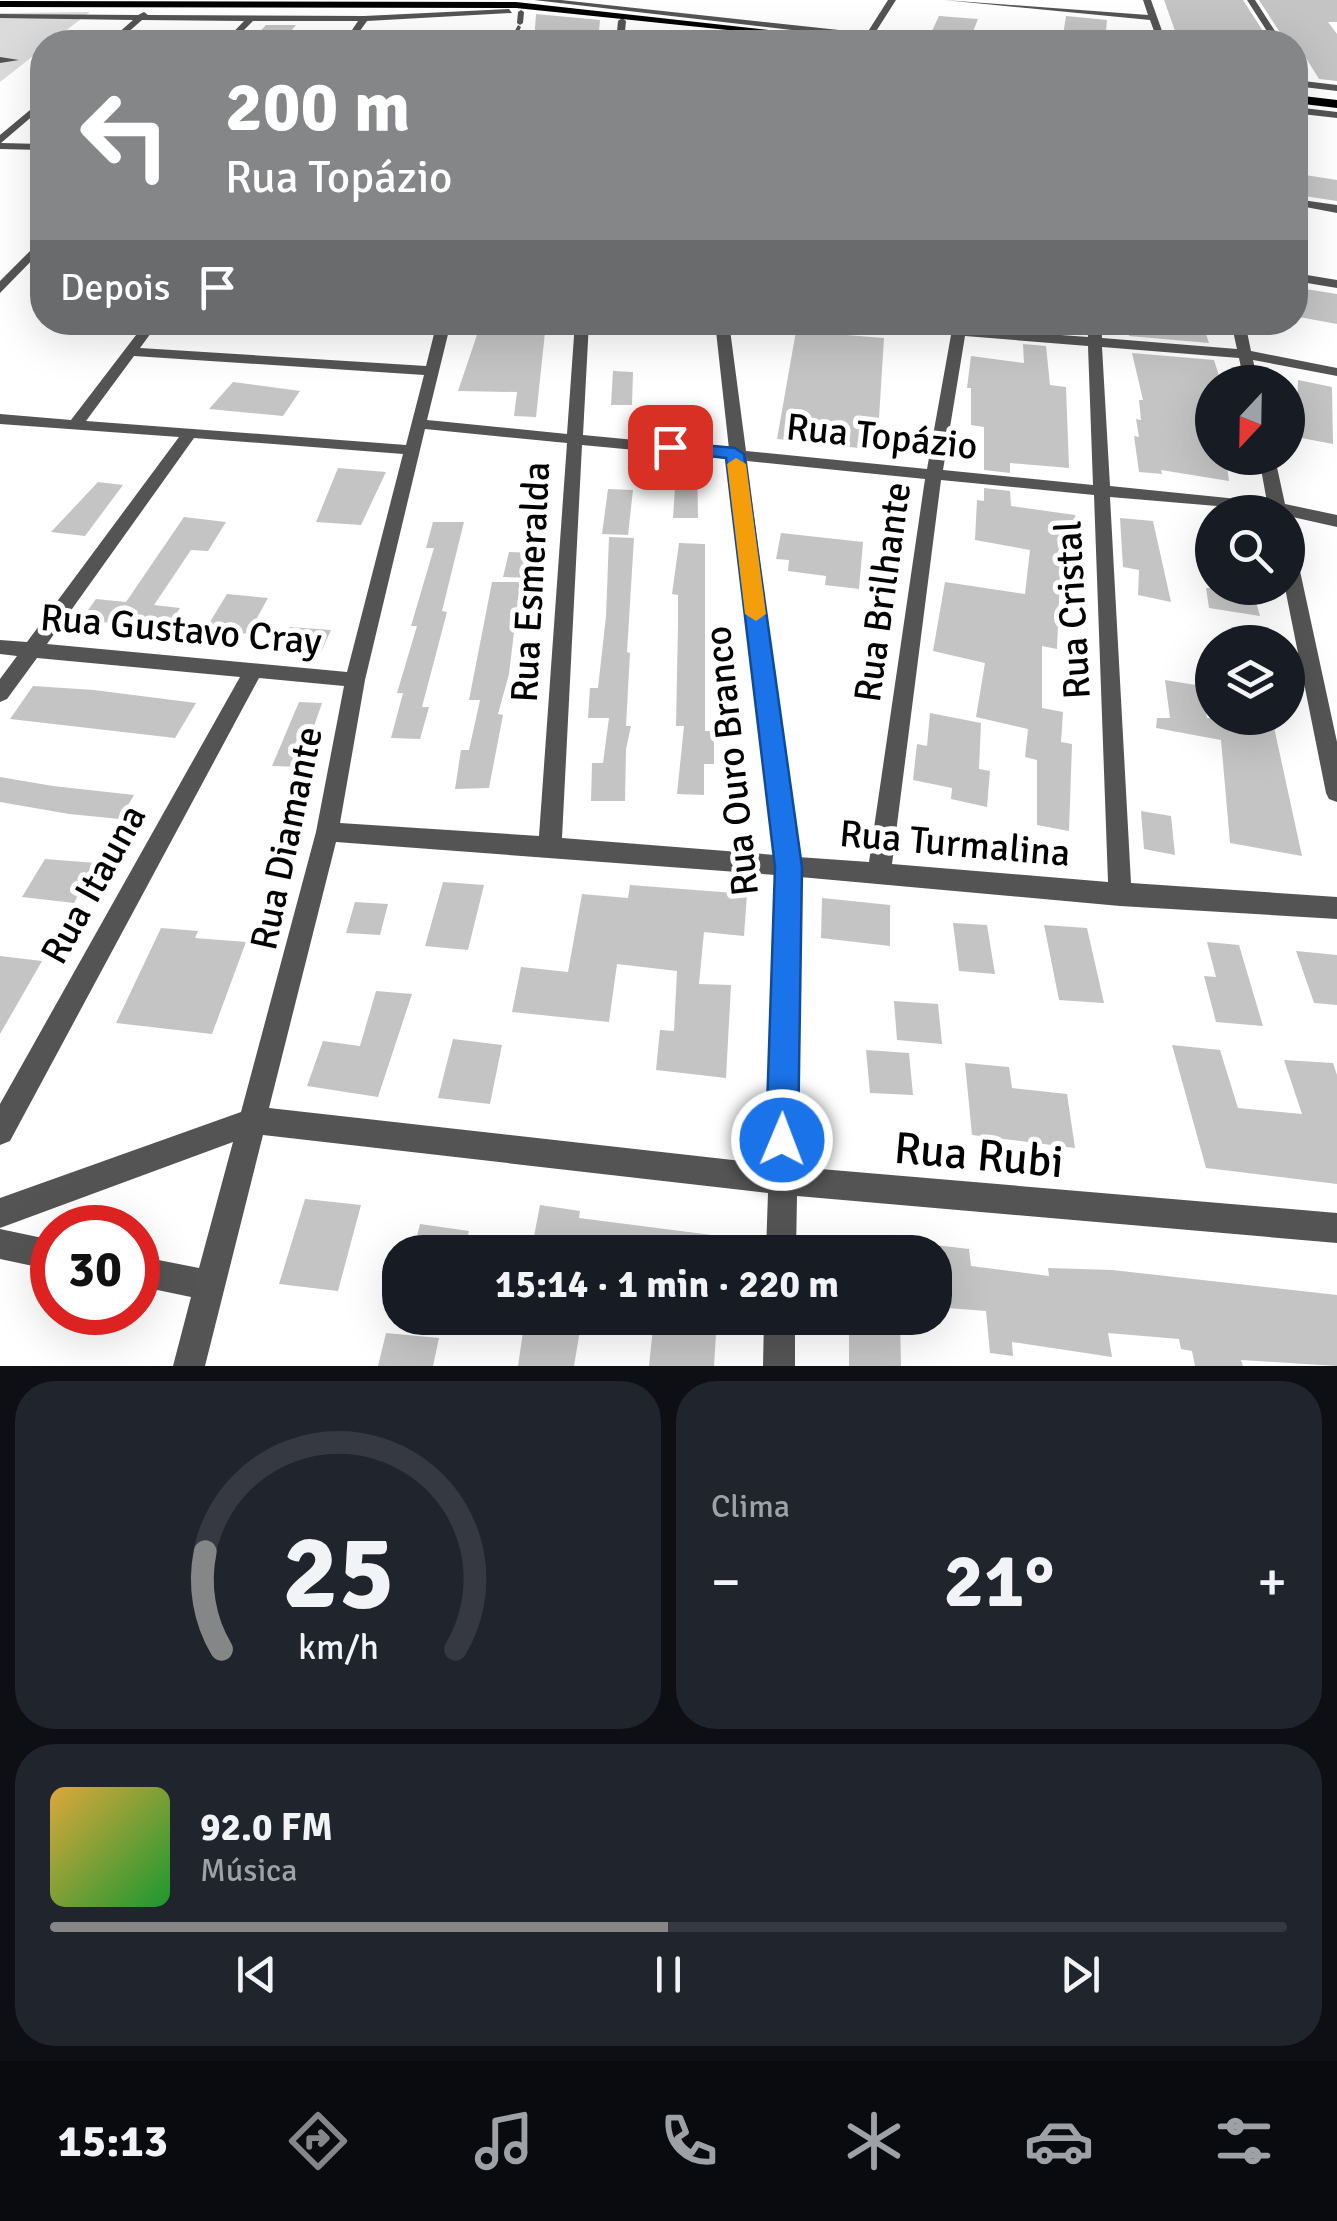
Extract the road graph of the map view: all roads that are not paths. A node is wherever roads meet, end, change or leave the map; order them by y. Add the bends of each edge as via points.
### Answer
1 (256, 0) edge
2 (542, 0) edge
3 (892, 0) edge
4 (948, 0) edge
5 (1147, 0) edge
6 (1251, 0) edge
7 (226, 4) junction
8 (578, 4) edge
9 (702, 8) dead end
10 (0, 10) edge
11 (144, 13) junction
12 (550, 14) junction
13 (694, 16) junction
14 (251, 18) junction
15 (364, 18) junction
16 (517, 18) junction
17 (1154, 18) junction
18 (622, 21) junction
19 (125, 30) edge
20 (240, 30) edge
21 (356, 30) edge
22 (514, 30) edge
23 (621, 30) edge
24 (703, 30) edge
25 (796, 30) edge
26 (802, 30) edge
27 (876, 30) edge
28 (1158, 30) edge
29 (1270, 30) edge
30 (0, 60) edge
31 (14, 60) dead end
32 (1337, 88) edge
33 (1308, 95) edge
34 (1308, 98) edge
35 (1337, 101) edge
36 (1308, 102) edge
37 (30, 114) edge
38 (1337, 115) edge
39 (0, 143) edge
40 (30, 146) edge
41 (1308, 204) edge
42 (1337, 209) edge
43 (30, 256) edge
44 (1308, 279) edge
45 (1337, 284) edge
46 (0, 290) edge
47 (144, 335) edge
48 (441, 335) edge
49 (581, 335) edge
50 (723, 335) edge
51 (959, 335) edge
52 (1095, 335) edge
53 (1115, 335) edge
54 (1241, 335) edge
55 (132, 352) junction
56 (1245, 354) junction
57 (1247, 365) edge
58 (434, 371) junction
59 (1337, 372) edge
60 (0, 419) edge
61 (18, 420) junction
62 (76, 424) junction
63 (420, 424) junction
64 (190, 434) junction
65 (573, 437) junction
66 (0, 439) edge
67 (413, 450) junction
68 (735, 454) junction
69 (934, 474) junction
70 (1101, 490) junction
71 (1195, 501) edge
72 (1305, 515) edge
73 (1337, 521) edge
74 (1298, 605) edge
75 (0, 647) edge
76 (33, 650) junction
77 (252, 672) junction
78 (355, 680) junction
79 (0, 694) edge
80 (1337, 794) edge
81 (327, 832) junction
82 (550, 845) junction
83 (788, 867) junction
84 (879, 872) junction
85 (1120, 895) junction
86 (1337, 908) edge
87 (256, 1120) junction
88 (0, 1131) edge
89 (781, 1180) junction
90 (0, 1213) edge
91 (1337, 1228) edge
92 (780, 1235) edge
93 (0, 1244) edge
94 (30, 1250) edge
95 (160, 1276) edge
96 (211, 1286) junction
97 (780, 1335) edge
98 (189, 1366) edge
99 (780, 1366) edge

1 - 7 main road
2 - 8 street
3 - 27 street
4 - 17 street
5 - 17 street
6 - 29 street
7 - 8 main road
7 - 10 main road
8 - 12 main road
8 - 13 street
8 - 25 main road
9 - 13 street
10 - 11 main road
11 - 14 street
11 - 16 main road
11 - 19 street
12 - 16 main road
12 - 18 main road
13 - 26 street
14 - 15 street
14 - 20 street
15 - 16 street
15 - 21 street
16 - 22 lane
17 - 28 street
18 - 23 street
18 - 24 main road
30 - 31 street
32 - 33 street
34 - 35 main road
36 - 38 street
37 - 39 street
39 - 40 street
41 - 42 street
43 - 46 street
44 - 45 street
47 - 55 street
48 - 58 street, Rua Diamante
49 - 65 street, Rua Esmeralda
50 - 68 street, Rua Ouro Branco
51 - 69 street, Rua Brilhante
52 - 70 street, Rua Cristal
53 - 56 street
54 - 56 street
55 - 58 street
55 - 62 street
56 - 57 street
56 - 59 street
58 - 63 street, Rua Diamante
60 - 61 street
61 - 62 street
61 - 66 street
62 - 64 street
63 - 65 street, Rua Topázio
63 - 67 street, Rua Diamante
64 - 67 street
64 - 76 street
65 - 68 street, Rua Topázio
65 - 82 street, Rua Esmeralda
67 - 78 street, Rua Diamante
68 - 69 street, Rua Topázio
68 - 83 street, Rua Ouro Branco
69 - 70 street, Rua Topázio
69 - 84 street, Rua Brilhante
70 - 71 street, Rua Topázio
70 - 85 street, Rua Cristal
72 - 73 street, Rua Topázio
74 - 80 street
75 - 76 street, Rua Gustavo Cray
76 - 77 street, Rua Gustavo Cray
76 - 79 street
77 - 78 street, Rua Gustavo Cray
77 - 88 street, Rua Itauna
78 - 81 street, Rua Diamante
81 - 82 street, Rua Turmalina
81 - 87 street, Rua Diamante
82 - 83 street, Rua Turmalina
83 - 84 street, Rua Turmalina
83 - 89 street, Rua Ouro Branco
84 - 85 street, Rua Turmalina
85 - 86 street, Rua Turmalina
87 - 89 street, Rua Rubi
87 - 90 street
87 - 96 street, Rua Diamante
89 - 91 street, Rua Rubi
89 - 92 street, Rua Ouro Branco
93 - 94 street
95 - 96 street
96 - 98 street, Rua Diamante
97 - 99 street

